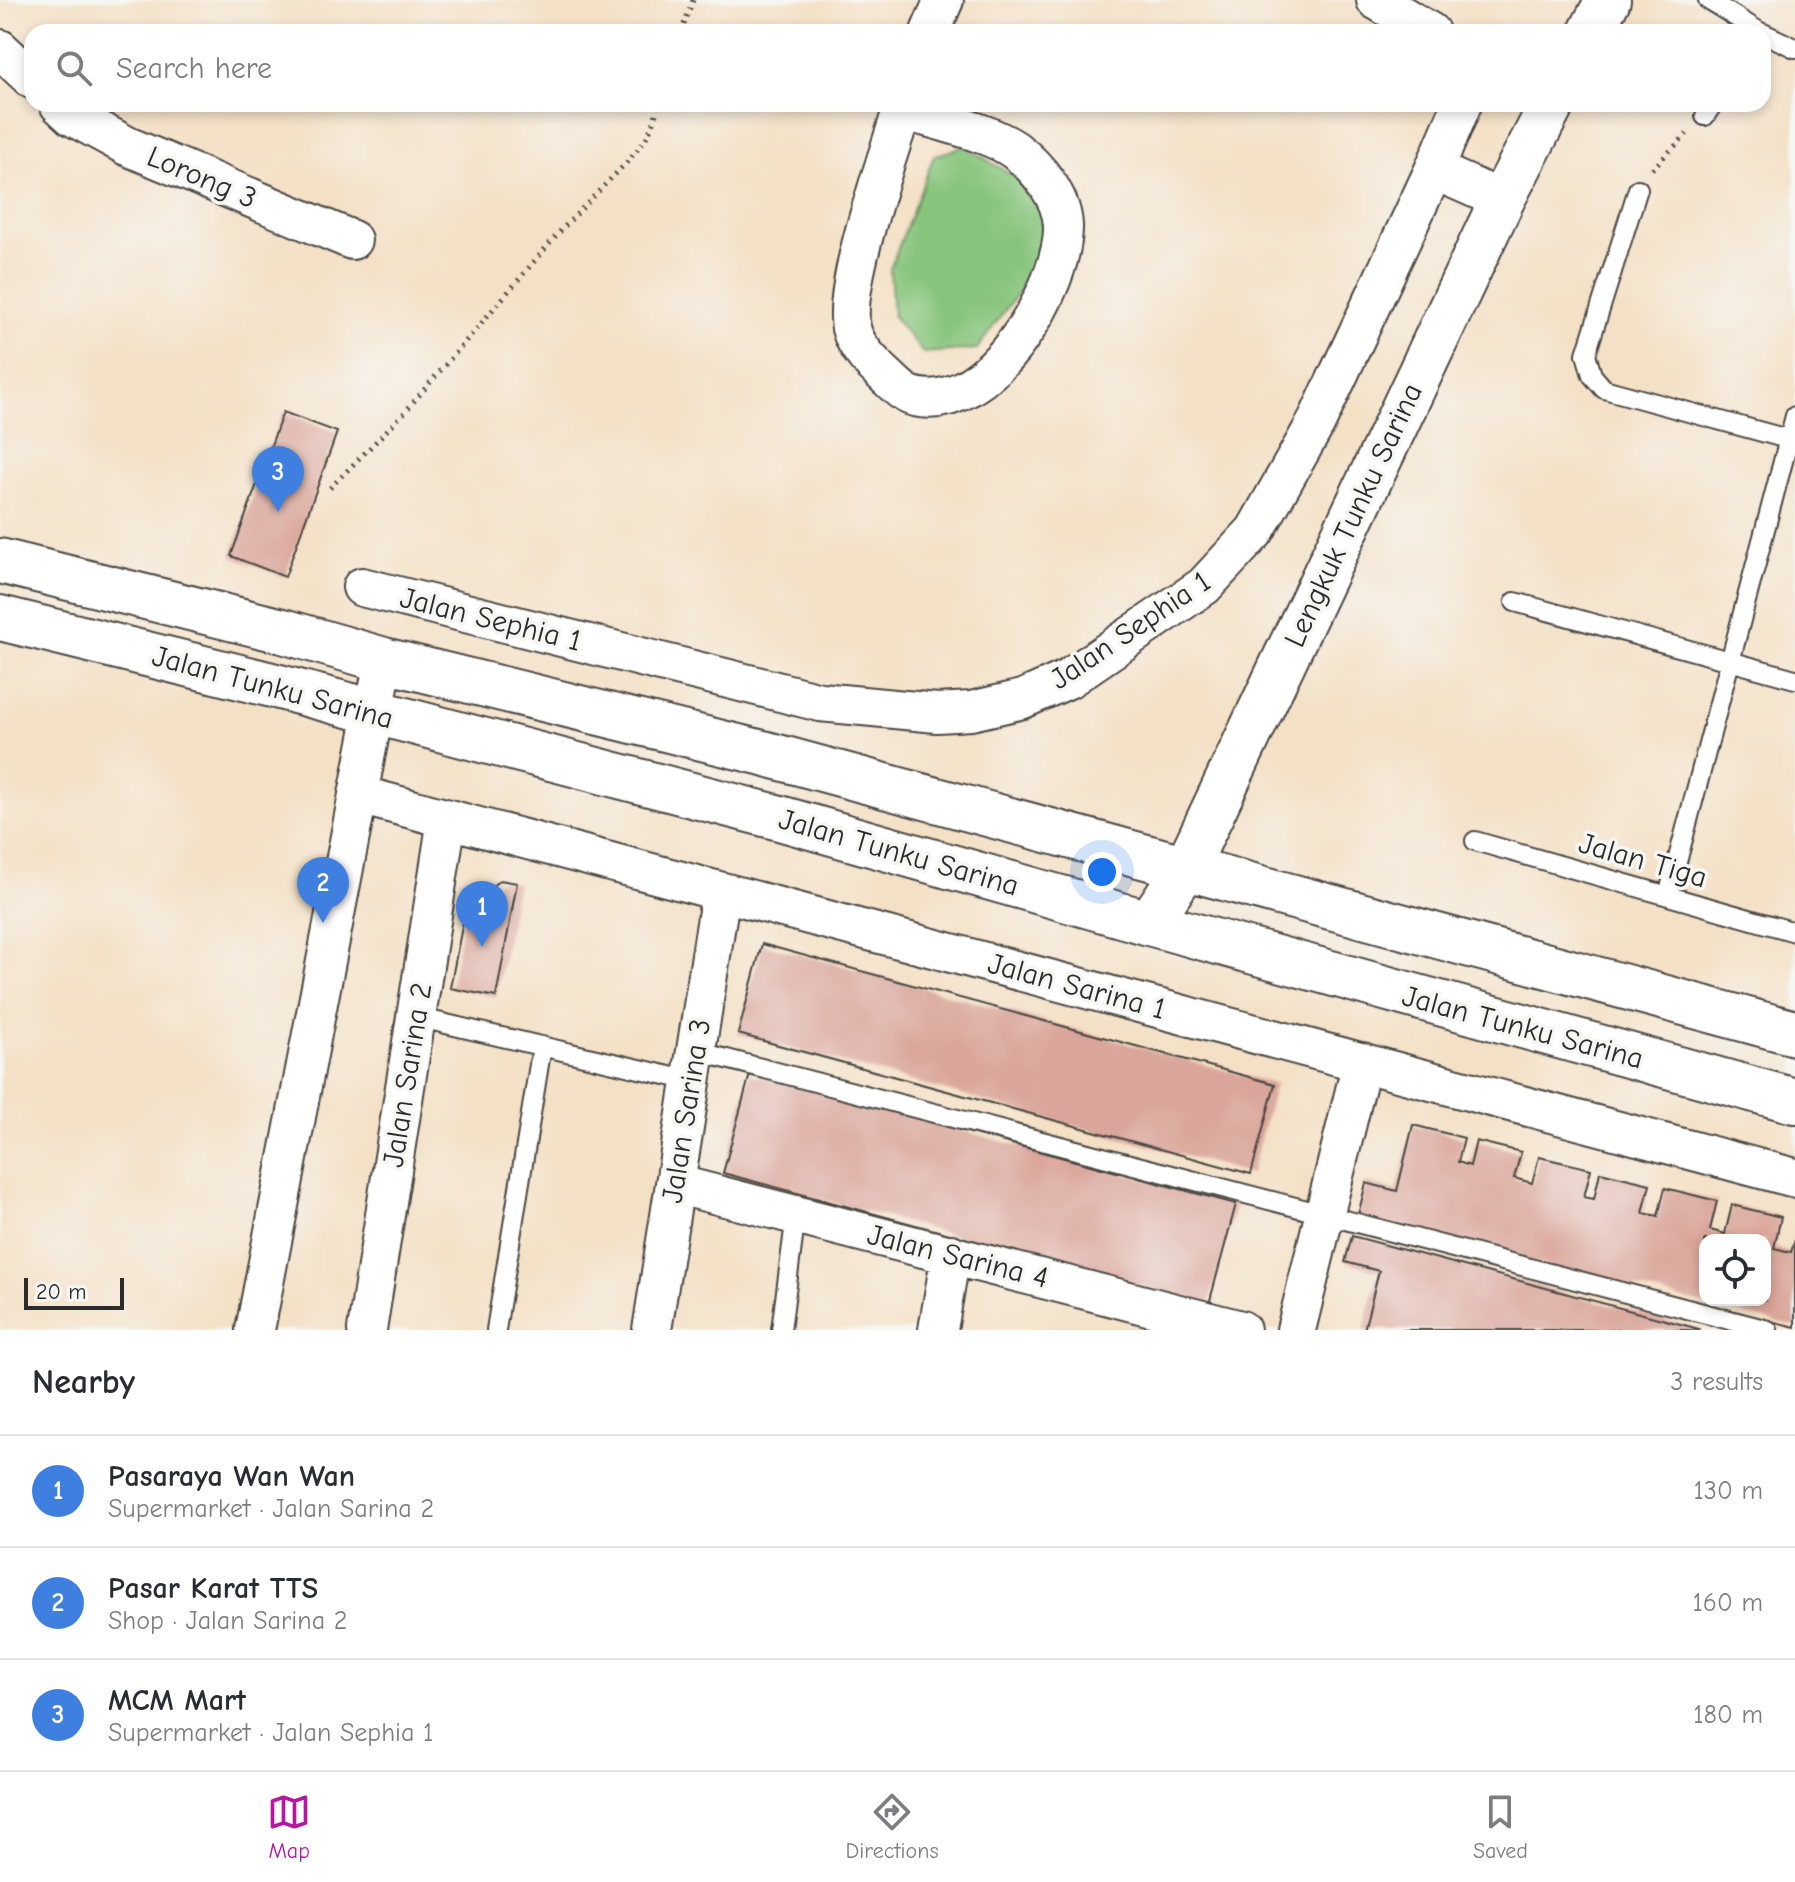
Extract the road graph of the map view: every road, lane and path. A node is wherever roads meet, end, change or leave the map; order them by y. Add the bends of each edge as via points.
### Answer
1 (693, 0) edge
2 (944, 0) edge
3 (1376, 0) edge
4 (1608, 0) edge
5 (1708, 0) edge
6 (684, 24) edge
7 (934, 24) edge
8 (1416, 24) edge
9 (1595, 24) edge
10 (1747, 24) edge
11 (1771, 37) edge
12 (1795, 48) edge
13 (0, 49) edge
14 (24, 72) edge
15 (68, 112) edge
16 (656, 112) edge
17 (902, 112) edge
18 (917, 112) edge
19 (1459, 112) edge
20 (1548, 112) edge
21 (1707, 112) edge
22 (1434, 170) junction
23 (1638, 189) joint
24 (1502, 200) junction
25 (352, 240) dead end
26 (1795, 416) edge
27 (1792, 440) edge
28 (330, 488) dead end
29 (0, 561) edge
30 (362, 587) dead end
31 (1515, 602) dead end
32 (0, 618) edge
33 (384, 660) junction
34 (1729, 660) junction
35 (1795, 679) edge
36 (374, 714) junction
37 (359, 795) junction
38 (447, 819) junction
39 (1475, 841) dead end
40 (1187, 866) junction
41 (721, 892) junction
42 (1668, 896) junction
43 (1149, 923) junction
44 (1795, 932) edge
45 (416, 1017) junction
46 (1795, 1033) edge
47 (542, 1046) junction
48 (1362, 1062) junction
49 (694, 1066) junction
50 (1795, 1101) edge
51 (1795, 1178) edge
52 (675, 1184) junction
53 (796, 1215) junction
54 (1325, 1216) junction
55 (951, 1254) junction
56 (255, 1330) edge
57 (367, 1330) edge
58 (496, 1330) edge
59 (652, 1330) edge
60 (781, 1330) edge
61 (938, 1330) edge
62 (1241, 1330) edge
63 (1296, 1330) edge
64 (1768, 1330) edge

1 - 6 path
2 - 7 street
3 - 8 street
4 - 9 street
5 - 10 lane
11 - 12 lane
13 - 14 street
15 - 25 street, Lorong 3 via 127,146
16 - 28 path via 645,140 628,161 563,228 404,413
17 - 18 street via 862,247 851,327 863,352 903,391 934,399 976,385 1017,344 1055,272 1063,225 1059,206 1040,174 1013,148
19 - 22 street, Jalan Sephia 1
20 - 24 street, Lengkuk Tunku Sarina
21 - 23 path
22 - 24 street
22 - 30 street, Jalan Sephia 1 via 1316,423 1255,531 1181,603 1068,679 1023,699 937,713 820,702
23 - 27 lane via 1586,354 1592,375 1604,389
24 - 40 street, Lengkuk Tunku Sarina
26 - 27 lane
27 - 34 lane
29 - 33 street, Jalan Tunku Sarina
31 - 34 lane
32 - 36 street, Jalan Tunku Sarina
33 - 36 street
33 - 40 street, Jalan Tunku Sarina via 763,753
34 - 35 lane
34 - 42 lane
36 - 37 street
36 - 43 street, Jalan Tunku Sarina via 776,817
37 - 38 street, Jalan Sarina 1
37 - 56 street
38 - 41 street, Jalan Sarina 1
38 - 45 street, Jalan Sarina 2
39 - 42 lane, Jalan Tiga
40 - 43 street, Lengkuk Tunku Sarina
40 - 46 street, Jalan Tunku Sarina
41 - 48 street, Jalan Sarina 1
41 - 49 street, Jalan Sarina 3
42 - 44 lane, Jalan Tiga
43 - 50 street, Jalan Tunku Sarina
45 - 47 lane
45 - 57 street, Jalan Sarina 2
47 - 49 lane
47 - 58 lane
48 - 51 street, Jalan Sarina 1
48 - 54 street
49 - 52 street, Jalan Sarina 3
49 - 54 lane
52 - 53 street, Jalan Sarina 4
52 - 59 street, Jalan Sarina 3
53 - 55 street, Jalan Sarina 4
53 - 60 lane
54 - 63 street
54 - 64 lane
55 - 61 street
55 - 62 street, Jalan Sarina 4

